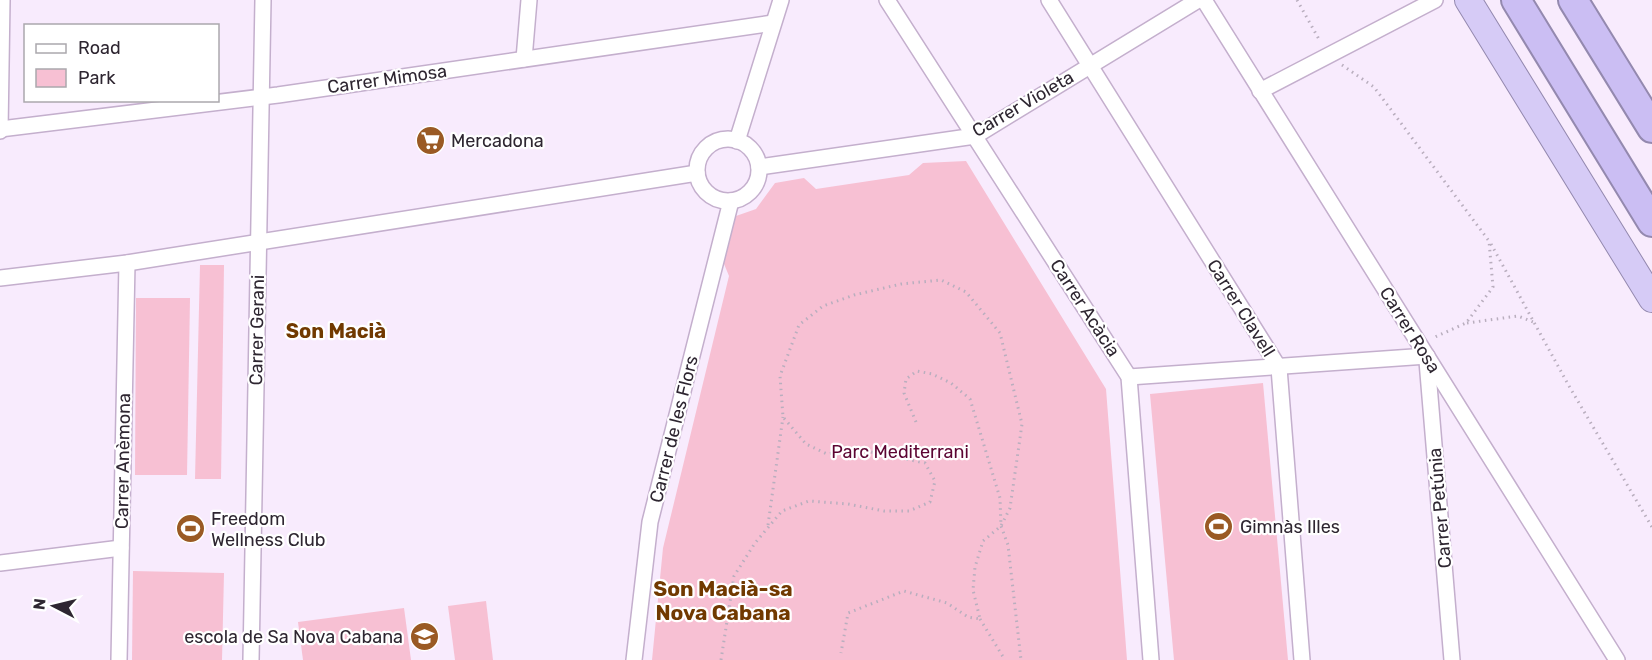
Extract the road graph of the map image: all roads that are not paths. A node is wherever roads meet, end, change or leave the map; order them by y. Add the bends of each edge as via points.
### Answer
1 (2, 0) edge
2 (263, 0) edge
3 (529, 0) edge
4 (782, 0) edge
5 (888, 0) edge
6 (1049, 0) edge
7 (1198, 0) edge
8 (1204, 0) edge
9 (1435, 0) edge
10 (1468, 0) edge
11 (1516, 0) edge
12 (1573, 0) edge
13 (773, 23) junction
14 (524, 59) junction
15 (1089, 65) junction
16 (1260, 91) junction
17 (262, 96) junction
18 (216, 102) edge
19 (219, 102) edge
20 (1652, 128) edge
21 (0, 130) edge
22 (975, 136) junction
23 (737, 141) junction
24 (759, 167) junction
25 (697, 173) junction
26 (732, 201) junction
27 (1652, 222) edge
28 (259, 243) junction
29 (127, 263) junction
30 (0, 278) edge
31 (1652, 299) edge
32 (1423, 350) junction
33 (1279, 368) junction
34 (1129, 378) junction
35 (121, 548) junction
36 (0, 563) edge
37 (119, 660) edge
38 (251, 660) edge
39 (634, 660) edge
40 (1151, 660) edge
41 (1302, 660) edge
42 (1452, 660) edge
43 (1617, 660) edge

1 - 21 street
2 - 17 street, Carrer Gerani
3 - 14 street
4 - 13 street
5 - 22 street, Carrer Acàcia
6 - 15 street, Carrer Clavell
7 - 15 street, Carrer Violeta
8 - 16 street, Carrer Rosa
9 - 16 street
10 - 31 highway
11 - 27 highway
12 - 20 highway
13 - 14 street, Carrer Mimosa
13 - 23 street
14 - 17 street, Carrer Mimosa
15 - 22 street, Carrer Violeta
15 - 33 street, Carrer Clavell
16 - 32 street, Carrer Rosa
17 - 19 street, Carrer Mimosa
17 - 28 street, Carrer Gerani
18 - 21 street, Carrer Mimosa
22 - 24 street, Carrer Violeta
22 - 34 street, Carrer Acàcia
23 - 24 street via 749,148
23 - 25 street via 726,139 706,148
24 - 26 street via 750,192
25 - 26 street via 706,193 715,199
25 - 28 street
26 - 39 street, Carrer de les Flors via 650,522
28 - 29 street
28 - 38 street, Carrer Gerani
29 - 30 street
29 - 35 street, Carrer Anèmona
32 - 33 street
32 - 42 street, Carrer Petúnia
32 - 43 street, Carrer Rosa
33 - 34 street
33 - 41 street, Carrer Clavell
34 - 40 street, Carrer Acàcia
35 - 36 street
35 - 37 street, Carrer Anèmona

